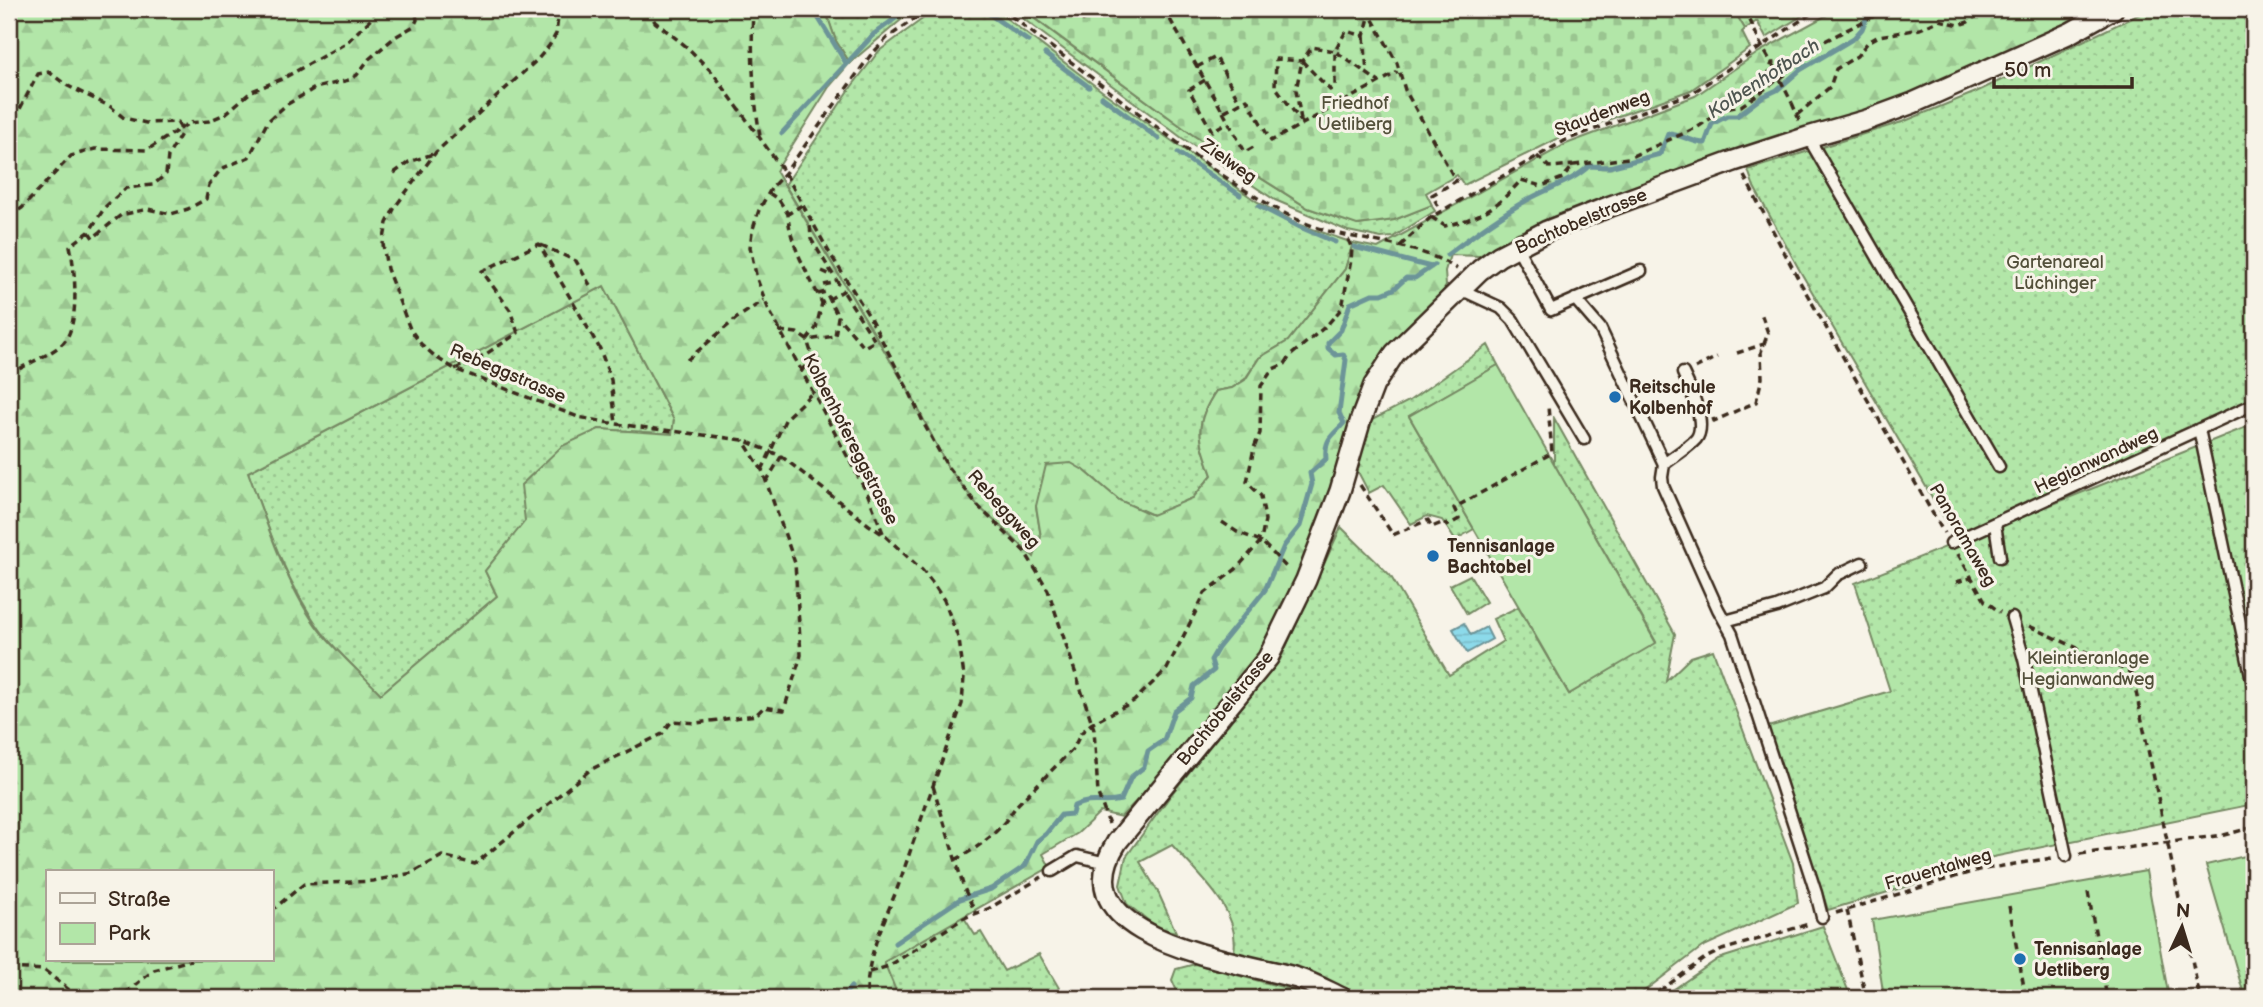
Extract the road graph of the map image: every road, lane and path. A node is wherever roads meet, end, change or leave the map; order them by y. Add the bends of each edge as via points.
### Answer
1 (375, 9) edge
2 (415, 9) edge
3 (559, 9) edge
4 (648, 9) edge
5 (753, 9) edge
6 (929, 9) edge
7 (1002, 9) edge
8 (1077, 9) edge
9 (1164, 9) edge
10 (1367, 9) edge
11 (1745, 9) edge
12 (1818, 9) edge
13 (1888, 9) edge
14 (1985, 9) edge
15 (2113, 9) edge
16 (1101, 10) edge
17 (1370, 14) junction
18 (1364, 36) junction
19 (1761, 45) junction
20 (1335, 51) junction
21 (1302, 61) junction
22 (1794, 61) junction
23 (1772, 62) junction
24 (1197, 67) junction
25 (1398, 72) junction
26 (1367, 73) junction
27 (1205, 80) junction
28 (1380, 82) junction
29 (1762, 91) junction
30 (1240, 103) junction
31 (1792, 103) dead end
32 (1223, 112) junction
33 (1797, 115) dead end
34 (1228, 122) junction
35 (1302, 123) junction
36 (180, 127) junction
37 (9, 130) edge
38 (1808, 136) junction
39 (760, 138) junction
40 (1257, 145) dead end
41 (435, 153) junction
42 (1537, 156) junction
43 (1734, 162) junction
44 (1574, 165) junction
45 (394, 173) dead end
46 (785, 173) junction
47 (769, 192) junction
48 (802, 205) junction
49 (1441, 211) junction
50 (788, 214) junction
51 (9, 217) edge
52 (1431, 217) junction
53 (810, 219) junction
54 (89, 232) junction
55 (1347, 237) junction
56 (539, 244) junction
57 (1399, 247) junction
58 (1517, 247) junction
59 (822, 271) dead end
60 (1641, 271) dead end
61 (833, 276) junction
62 (847, 281) junction
63 (838, 284) junction
64 (1465, 284) junction
65 (590, 285) dead end
66 (824, 285) dead end
67 (843, 291) junction
68 (855, 293) junction
69 (818, 294) junction
70 (847, 298) junction
71 (828, 299) junction
72 (1575, 299) junction
73 (764, 300) junction
74 (822, 303) junction
75 (1761, 313) dead end
76 (838, 317) junction
77 (779, 331) junction
78 (807, 340) junction
79 (1764, 344) junction
80 (1737, 353) dead end
81 (1717, 357) dead end
82 (687, 360) dead end
83 (456, 369) junction
84 (801, 372) junction
85 (1683, 373) joint
86 (9, 375) edge
87 (1552, 385) junction
88 (812, 393) junction
89 (2254, 404) edge
90 (1699, 421) junction
91 (616, 424) junction
92 (2199, 429) junction
93 (1584, 439) dead end
94 (743, 440) junction
95 (772, 451) junction
96 (781, 456) junction
97 (1664, 464) junction
98 (1347, 466) junction
99 (1999, 467) dead end
100 (762, 470) junction
101 (766, 482) junction
102 (1222, 522) dead end
103 (1995, 524) junction
104 (884, 535) junction
105 (1261, 541) junction
106 (1951, 543) junction
107 (2000, 557) dead end
108 (1862, 563) dead end
109 (1288, 569) dead end
110 (1971, 578) junction
111 (1956, 582) dead end
112 (2012, 618) junction
113 (1725, 621) junction
114 (2254, 689) edge
115 (1091, 724) junction
116 (933, 786) junction
117 (1103, 812) dead end
118 (2254, 827) edge
119 (2168, 843) junction
120 (2066, 856) junction
121 (955, 860) junction
122 (1107, 863) junction
123 (1052, 871) joint
124 (2088, 892) dead end
125 (2009, 906) dead end
126 (273, 909) edge
127 (1847, 910) junction
128 (975, 912) junction
129 (1822, 917) junction
130 (184, 962) edge
131 (9, 968) edge
132 (2254, 969) edge
133 (869, 972) junction
134 (2244, 972) dead end
135 (88, 998) edge
136 (102, 998) edge
137 (867, 998) edge
138 (1342, 998) edge
139 (1650, 998) edge
140 (1866, 998) edge
141 (2026, 998) edge
142 (2100, 998) edge
143 (2107, 998) edge
144 (2200, 998) edge

1 - 36 path via 346,43 252,91 225,114
2 - 54 path via 414,26 369,59 357,75 315,88 268,121 249,157 221,169 209,185 206,199 171,214 148,209 121,215 93,238
3 - 41 path, Rebeggstrasse via 556,34 538,59
4 - 39 path, Rebeggweg via 655,22 713,73
5 - 39 path via 753,89
6 - 46 path, Kolbenhofereggstrasse via 877,48
7 - 55 path, Zielweg via 1250,193 1298,220
8 - 16 path via 1083,20
9 - 24 path
10 - 17 path
11 - 19 path
12 - 19 path, Staudenweg
13 - 22 path
14 - 33 path via 1958,25 1940,20 1868,42 1857,56 1836,69 1830,87
15 - 38 street, Bachtobelstrasse via 1913,103
17 - 18 path
17 - 25 path
18 - 20 path via 1346,31
18 - 26 path
19 - 23 path
19 - 42 path, Staudenweg via 1692,93 1566,139
20 - 21 path via 1312,47
20 - 21 path via 1335,86 1330,90
20 - 26 path
21 - 35 path via 1296,90
21 - 35 path via 1276,58 1275,86
22 - 23 path
22 - 29 path via 1786,74
23 - 29 path
23 - 31 path, bridge
24 - 27 path
24 - 30 path via 1216,57
25 - 28 path
25 - 49 path via 1456,181 1432,195
26 - 28 path
27 - 32 path
27 - 34 path via 1189,90 1212,131
28 - 35 path
29 - 44 path via 1650,150 1628,158
30 - 32 path
30 - 35 path via 1247,99 1271,141
32 - 34 path
34 - 40 path via 1245,152
36 - 37 path via 170,120 146,123 124,118 49,72 38,74
36 - 51 path via 147,150 95,149 71,156
36 - 54 path via 166,174 153,185 126,188
38 - 43 street, Bachtobelstrasse
38 - 99 lane
39 - 46 path, Rebeggweg
41 - 45 path
41 - 83 path, Rebeggstrasse via 395,207 383,244 387,269 410,329 437,358
42 - 44 path via 1549,167
42 - 49 path, Staudenweg
43 - 58 street, Bachtobelstrasse via 1608,207
43 - 106 path, Panoramaweg
44 - 52 path via 1563,178 1541,186 1521,180 1505,199 1474,218 1445,226
46 - 47 path, Kolbenhofereggstrasse
46 - 48 path, Rebeggweg
47 - 50 path
47 - 73 path, Kolbenhofereggstrasse via 756,218 750,247
48 - 50 path
48 - 53 path, Rebeggweg
49 - 52 path, Staudenweg
50 - 69 path
52 - 57 path, Staudenweg
53 - 61 path via 811,239
53 - 62 path, Rebeggweg
54 - 86 path via 69,246 75,269 69,336 61,346
55 - 57 path, Zielweg
55 - 105 path via 1352,249 1342,308 1285,364 1273,369 1261,386 1260,433 1247,482 1261,496 1265,520
56 - 65 path via 576,261
56 - 83 path via 482,271 510,310 518,333
56 - 91 path via 600,349 611,380
57 - 64 path, Zielweg via 1434,256
58 - 64 street, Bachtobelstrasse via 1489,262
58 - 72 lane via 1551,310
59 - 61 path
60 - 72 lane
61 - 63 path
62 - 63 path
62 - 68 path, Rebeggweg
63 - 66 path
63 - 67 path
64 - 87 lane via 1507,314
64 - 98 street, Bachtobelstrasse via 1395,354 1374,385
67 - 70 path
67 - 71 path
68 - 70 path
68 - 115 path, Rebeggweg via 947,466 1038,570
69 - 71 path via 826,292
69 - 74 path
70 - 76 path via 875,341 864,347
71 - 74 path
71 - 76 path
72 - 97 lane via 1600,328
73 - 77 path, Kolbenhofereggstrasse
73 - 82 path
74 - 78 path via 816,328
75 - 79 path via 1768,333
76 - 78 path via 835,336
77 - 78 path via 797,333
77 - 84 path, Kolbenhofereggstrasse
78 - 84 path via 812,355
79 - 80 path
79 - 90 path via 1756,402 1714,421 1712,416
81 - 85 path
83 - 91 path, Rebeggstrasse via 578,417
84 - 88 path, Kolbenhofereggstrasse
85 - 90 lane
87 - 93 lane
87 - 98 path via 1548,407 1552,453 1454,508 1459,519 1447,526 1444,522 1432,527 1428,520 1393,535
88 - 95 path via 786,418
88 - 104 path, Kolbenhofereggstrasse via 868,495
89 - 92 lane, Hegianwandweg
90 - 97 lane via 1696,438
91 - 94 path, Rebeggstrasse
92 - 103 lane, Hegianwandweg
92 - 114 lane
94 - 95 path, Rebeggstrasse
94 - 100 path
95 - 96 path, Rebeggstrasse
95 - 100 path
96 - 101 path
96 - 104 path, Rebeggstrasse
97 - 113 lane via 1663,486
98 - 122 street, Bachtobelstrasse via 1301,594 1268,658 1126,830
100 - 101 path
101 - 126 path via 795,564 801,655 784,710 764,707 756,715 696,723 671,721 662,734 590,770 475,864 442,856 412,873 373,881 304,884
102 - 105 path
103 - 106 lane, Hegianwandweg
103 - 107 lane
104 - 116 path, Kolbenhofereggstrasse via 934,585 959,640 962,704
105 - 109 path
105 - 115 path via 1236,569 1205,593 1167,669 1134,701
106 - 110 path, Panoramaweg
108 - 113 lane via 1837,575 1824,588
110 - 111 path
110 - 112 path, Panoramaweg via 1989,606
112 - 119 path, Panoramaweg via 2132,673
112 - 120 lane
113 - 129 lane
115 - 117 path, Rebeggweg
115 - 121 path via 981,846
116 - 121 path
116 - 133 path, Kolbenhofereggstrasse via 881,925
118 - 119 path, Frauentalweg
119 - 120 path, Frauentalweg
119 - 144 path, Panoramaweg
120 - 127 path, Frauentalweg via 1978,870
121 - 128 path
122 - 123 lane via 1077,856
122 - 138 street via 1106,893 1129,923 1176,946 1301,979
123 - 128 path
124 - 143 path
125 - 141 path
127 - 129 path, Frauentalweg
127 - 140 path
128 - 133 path via 889,966
129 - 139 path, Frauentalweg via 1713,954
130 - 136 path via 155,970 123,995
131 - 135 path via 44,970
132 - 134 path
133 - 137 path, Kolbenhofereggstrasse
142 - 143 path

